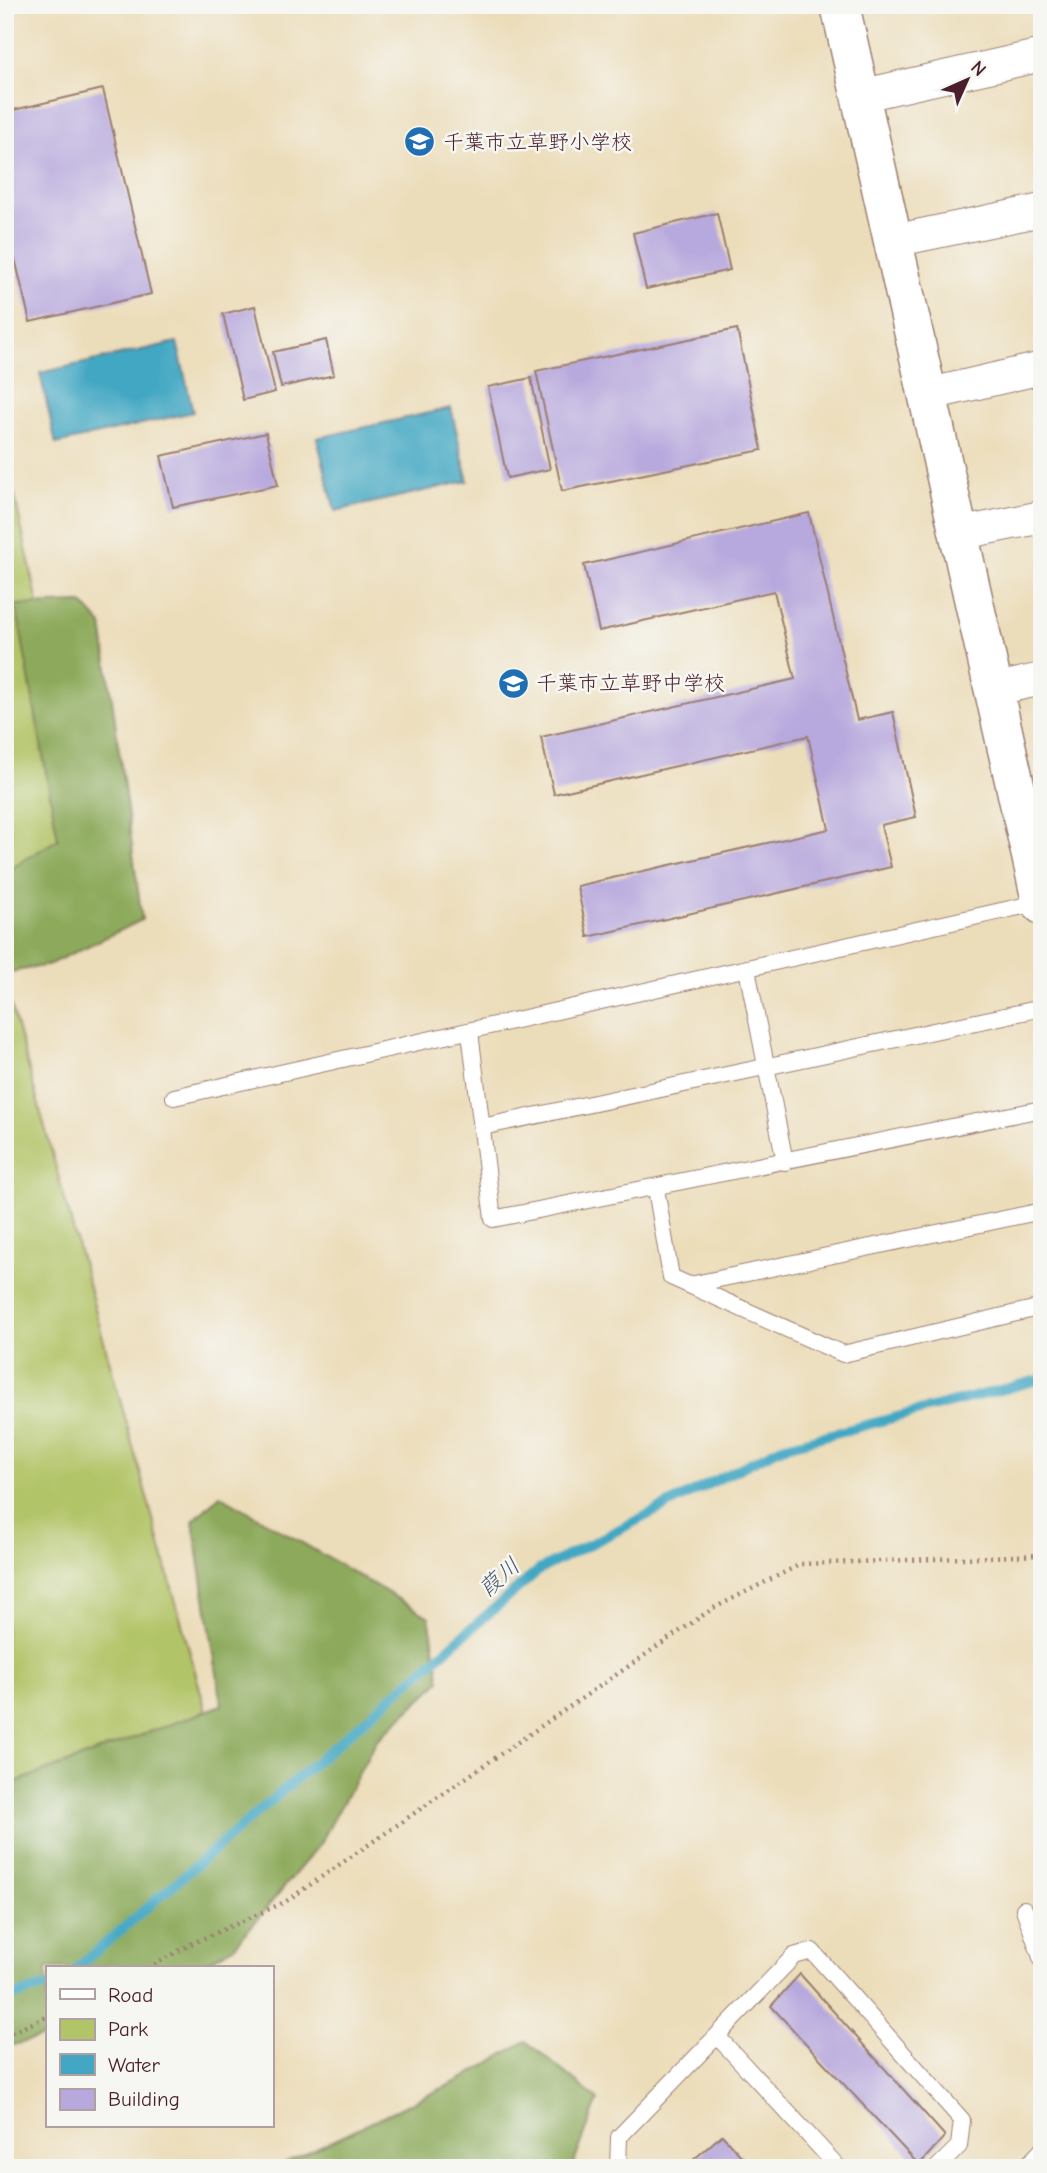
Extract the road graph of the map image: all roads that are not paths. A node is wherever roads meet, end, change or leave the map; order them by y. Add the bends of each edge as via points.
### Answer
1 (840, 5) edge
2 (1042, 55) edge
3 (859, 96) junction
4 (1042, 210) edge
5 (893, 240) junction
6 (1042, 368) edge
7 (926, 395) junction
8 (1042, 517) edge
9 (958, 534) junction
10 (1042, 679) edge
11 (992, 690) junction
12 (1030, 800) edge
13 (1041, 903) edge
14 (747, 969) junction
15 (1042, 1008) edge
16 (470, 1032) junction
17 (767, 1066) junction
18 (174, 1097) dead end
19 (1042, 1109) edge
20 (482, 1127) junction
21 (785, 1162) junction
22 (656, 1189) junction
23 (1042, 1211) edge
24 (690, 1285) junction
25 (1042, 1307) edge
26 (1024, 1909) dead end
27 (1042, 1960) edge
28 (717, 2035) junction
29 (1042, 2150) edge
30 (618, 2168) edge
31 (839, 2168) edge
32 (937, 2168) edge
33 (1025, 2168) edge

1 - 3 street
2 - 3 street
3 - 5 street
4 - 5 street
5 - 7 street
6 - 7 street
7 - 9 street
8 - 9 street
9 - 11 street
10 - 11 street
11 - 12 street
12 - 13 street
13 - 14 lane
14 - 16 lane
14 - 17 lane
15 - 17 lane
16 - 18 lane
16 - 20 lane
17 - 20 lane
17 - 21 lane
19 - 21 lane
20 - 22 lane via 494,1219
21 - 22 lane
22 - 24 lane via 671,1277
23 - 24 lane
24 - 25 lane via 843,1354
26 - 27 lane
28 - 30 lane via 619,2137
28 - 31 lane
28 - 32 lane via 794,1956 812,1951 962,2120 959,2146
29 - 33 lane

